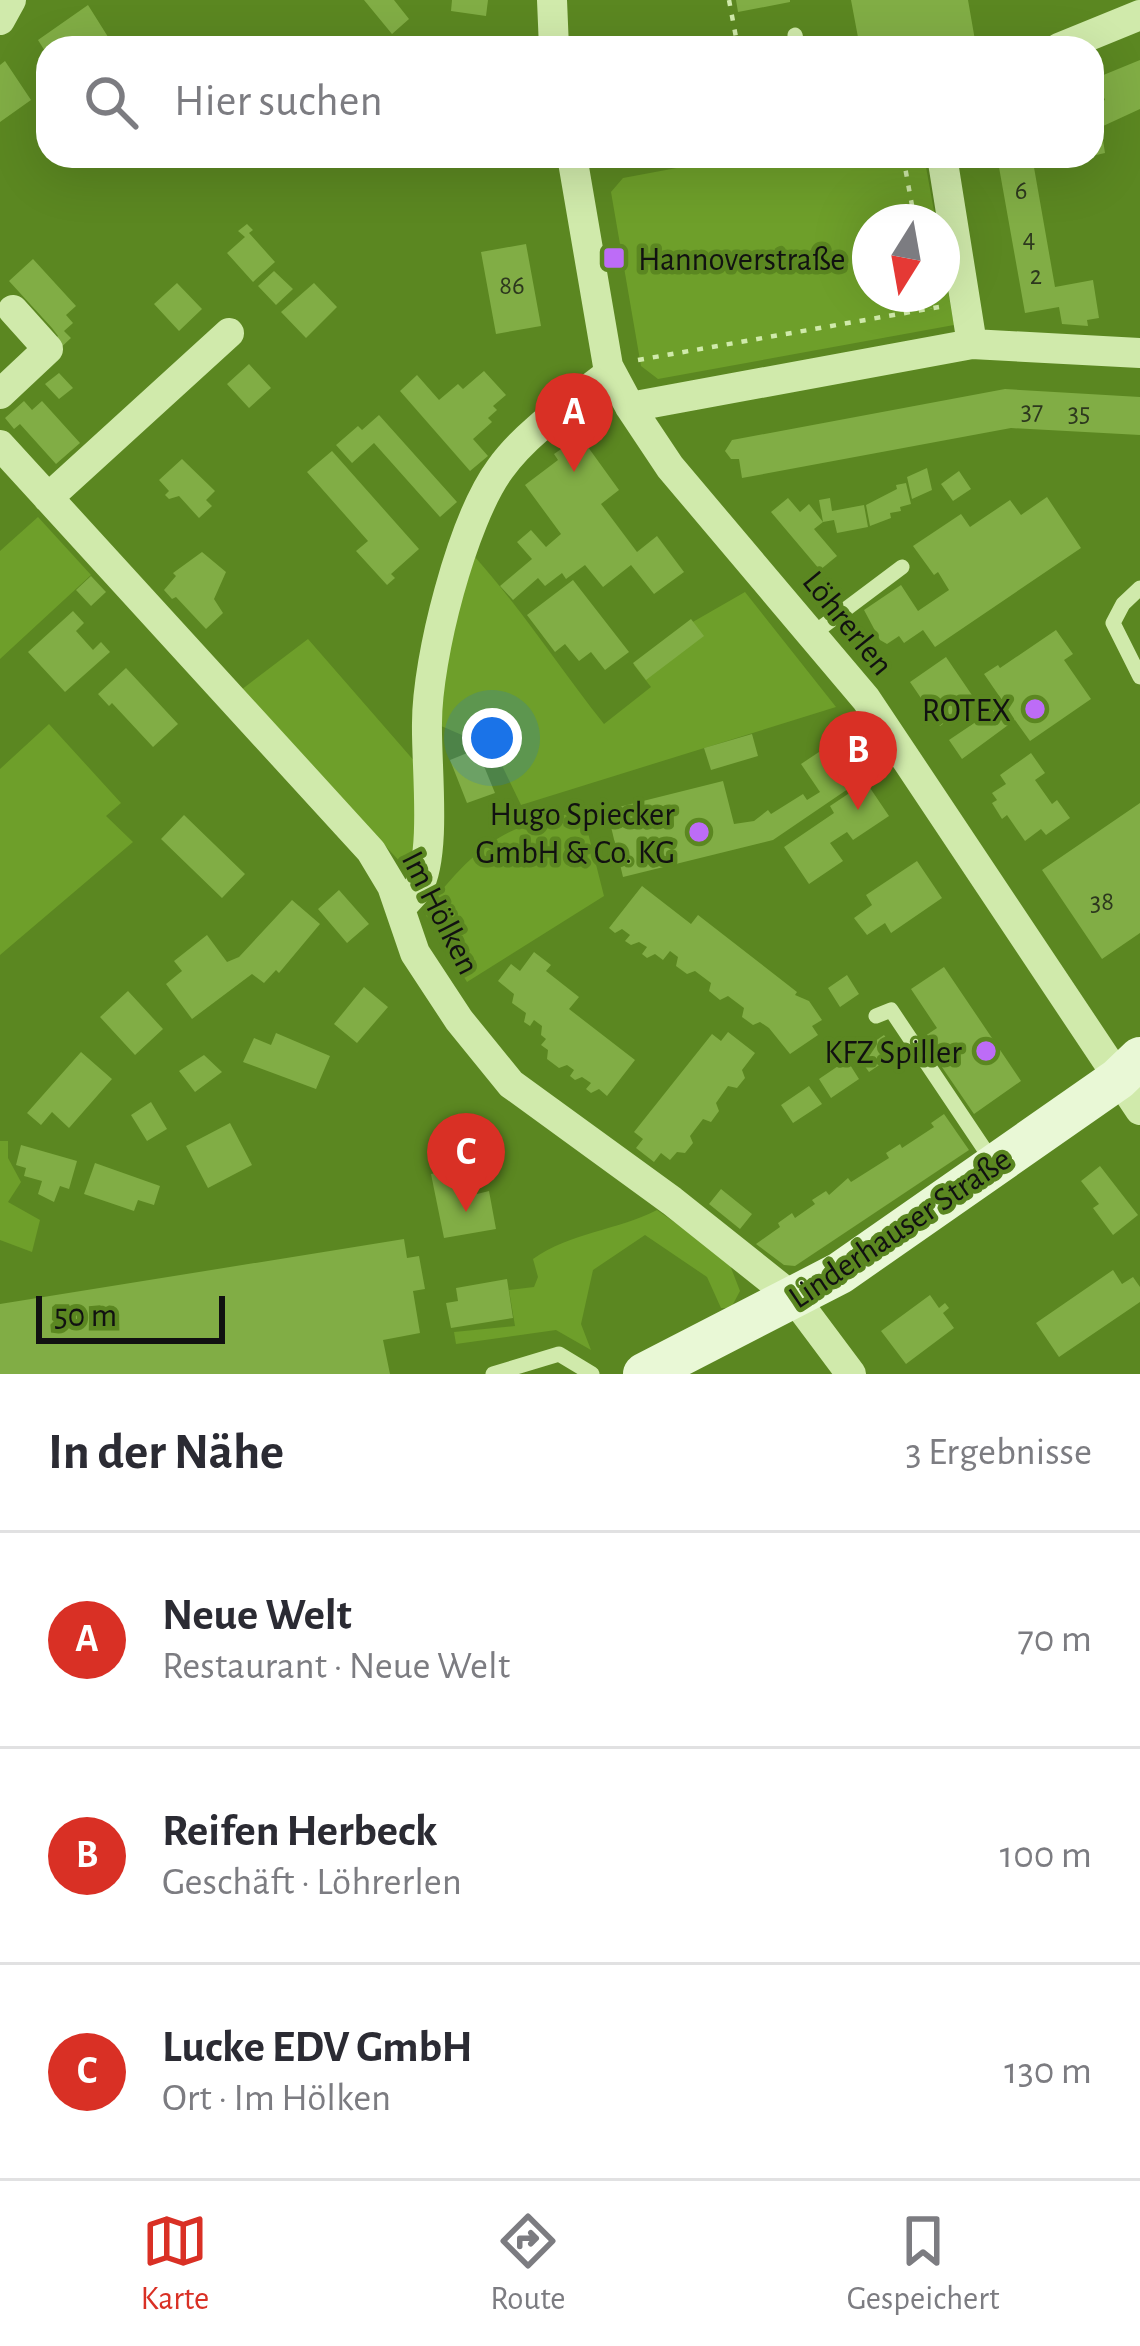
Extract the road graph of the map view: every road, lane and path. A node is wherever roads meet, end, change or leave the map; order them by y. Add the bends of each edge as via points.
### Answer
1 (11, 0) edge
2 (552, 0) edge
3 (729, 0) edge
4 (1140, 15) edge
5 (0, 20) edge
6 (554, 36) edge
7 (736, 36) edge
8 (1088, 36) edge
9 (582, 168) edge
10 (905, 168) edge
11 (944, 168) edge
12 (912, 204) edge
13 (13, 310) dead end
14 (915, 312) edge
15 (229, 333) dead end
16 (972, 344) junction
17 (1140, 353) edge
18 (609, 369) junction
19 (0, 394) edge
20 (630, 407) junction
21 (0, 445) edge
22 (48, 498) junction
23 (902, 567) dead end
24 (1140, 588) edge
25 (814, 633) junction
26 (1140, 677) edge
27 (400, 909) junction
28 (876, 1016) dead end
29 (1133, 1082) edge
30 (995, 1165) junction
31 (794, 1299) junction
32 (493, 1374) edge
33 (592, 1374) edge
34 (644, 1374) edge
35 (851, 1374) edge

1 - 5 street
2 - 6 street
3 - 7 path
4 - 8 street
9 - 18 street, Löhrerlen
10 - 12 path
11 - 16 street
13 - 19 street via 48,349
14 - 18 path
15 - 22 street
16 - 17 street
16 - 20 street
18 - 20 street, Löhrerlen
18 - 27 street via 529,437 478,504 434,658 425,861 419,886
20 - 25 street, Löhrerlen via 670,467
21 - 22 street, Im Hölken
22 - 27 street, Im Hölken via 371,851
23 - 25 lane
24 - 26 lane via 1113,623
25 - 29 street, Löhrerlen via 1104,1052
27 - 31 street, Im Hölken via 416,953 511,1084
28 - 30 lane via 892,1010
29 - 30 main road, Linderhauser Straße
30 - 31 main road, Linderhauser Straße
31 - 34 main road, Linderhauser Straße
31 - 35 street, Im Hölken
32 - 33 lane via 559,1354

